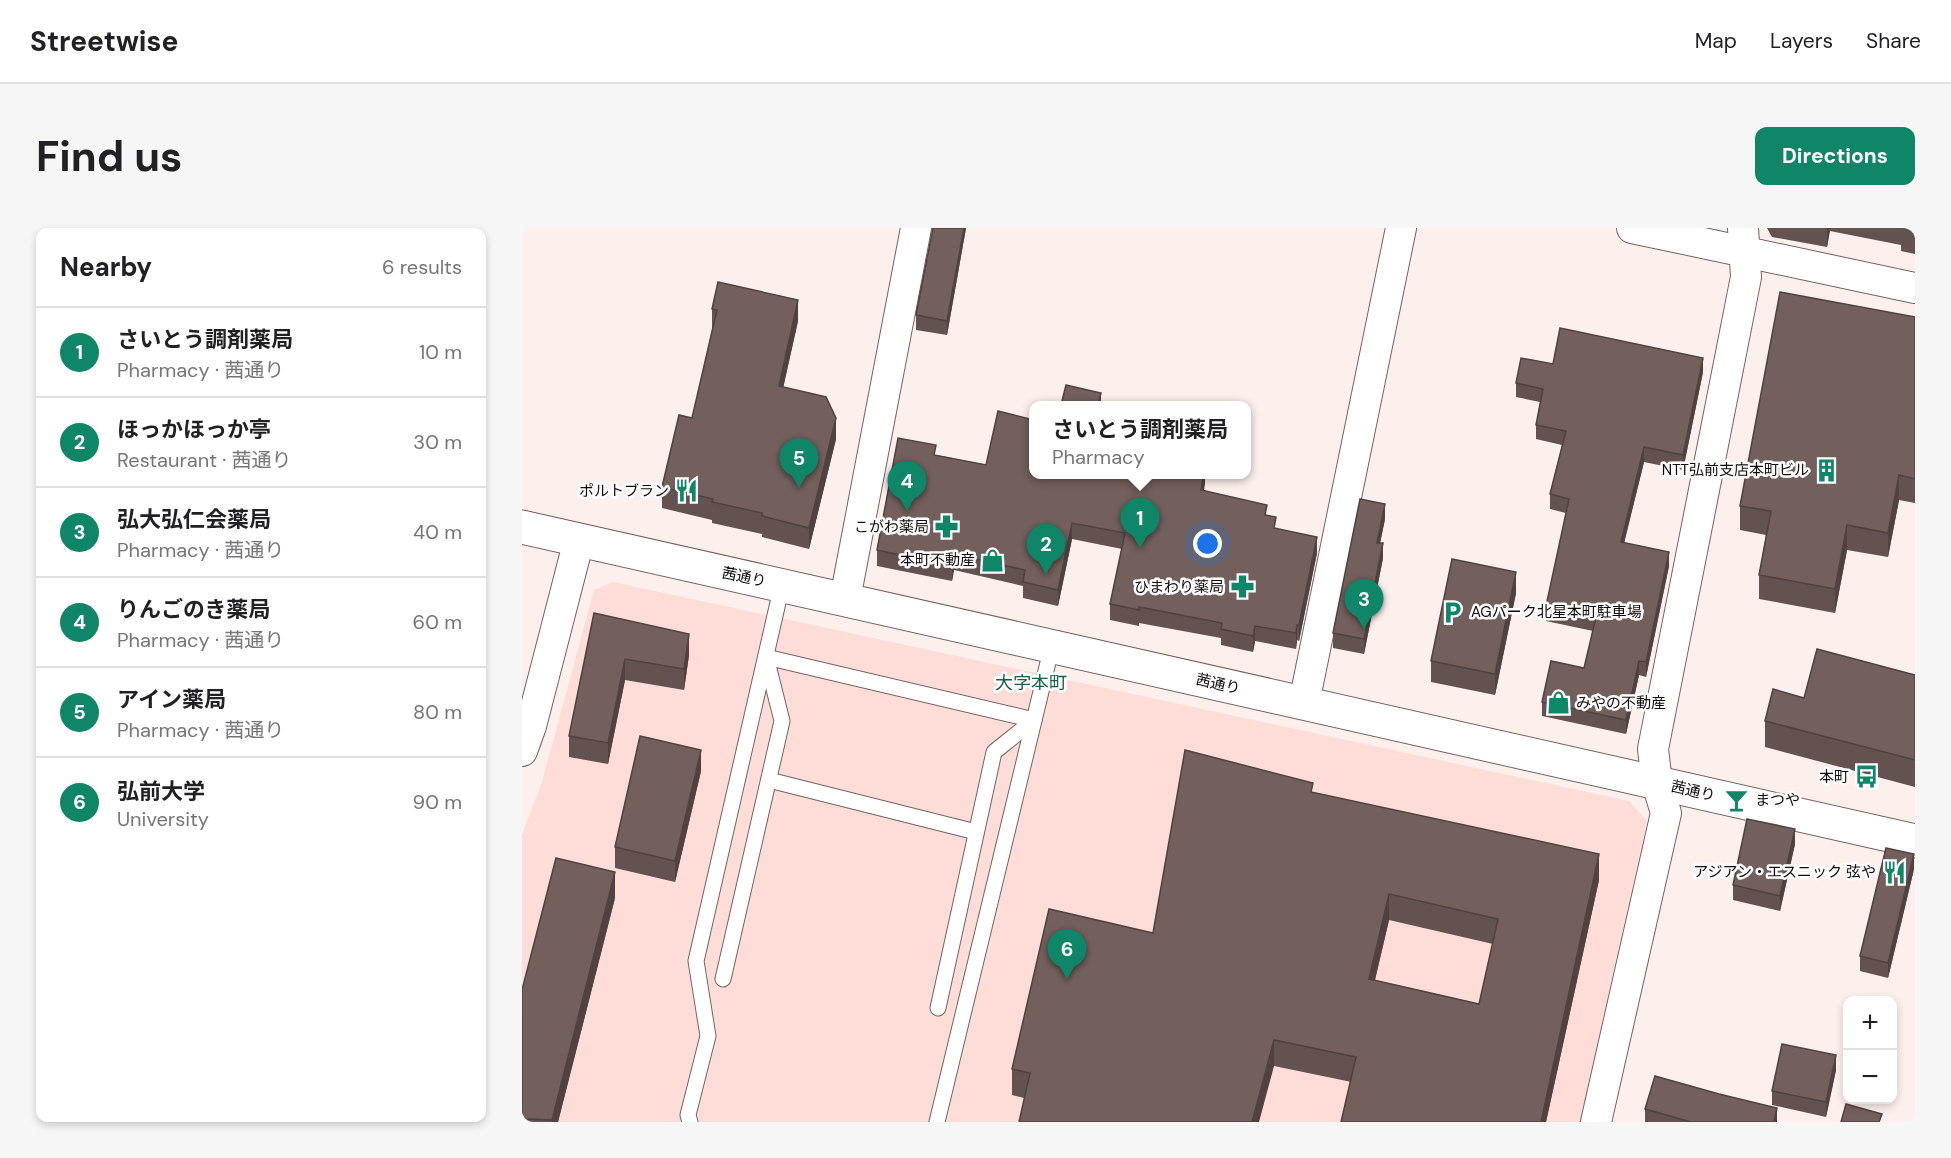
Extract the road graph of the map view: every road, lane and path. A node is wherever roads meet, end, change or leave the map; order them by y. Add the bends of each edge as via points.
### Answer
1 (916, 228) edge
2 (1401, 228) edge
3 (1632, 228) edge
4 (1744, 240) edge
5 (1915, 288) edge
6 (522, 527) edge
7 (579, 540) junction
8 (782, 585) junction
9 (845, 599) junction
10 (1052, 646) junction
11 (766, 657) junction
12 (1304, 703) junction
13 (1034, 720) junction
14 (522, 751) edge
15 (769, 780) junction
16 (1658, 783) junction
17 (976, 832) junction
18 (1915, 841) edge
19 (723, 978) dead end
20 (938, 1008) dead end
21 (690, 1122) edge
22 (937, 1122) edge
23 (1596, 1122) edge

1 - 9 street
2 - 12 street
3 - 4 street
4 - 5 street
4 - 16 street via 1746,277 1653,749
6 - 7 street, 茜通り
7 - 8 street, 茜通り
7 - 14 street
8 - 9 street, 茜通り
8 - 11 lane
9 - 10 street, 茜通り
10 - 12 street, 茜通り
10 - 13 lane
11 - 13 lane
11 - 15 lane via 782,721
11 - 21 lane via 696,961 708,1036 688,1115
12 - 16 street, 茜通り
13 - 17 lane via 994,752
13 - 22 lane
15 - 17 lane
15 - 19 lane
16 - 18 street, 茜通り
16 - 23 street via 1666,813
17 - 20 lane

